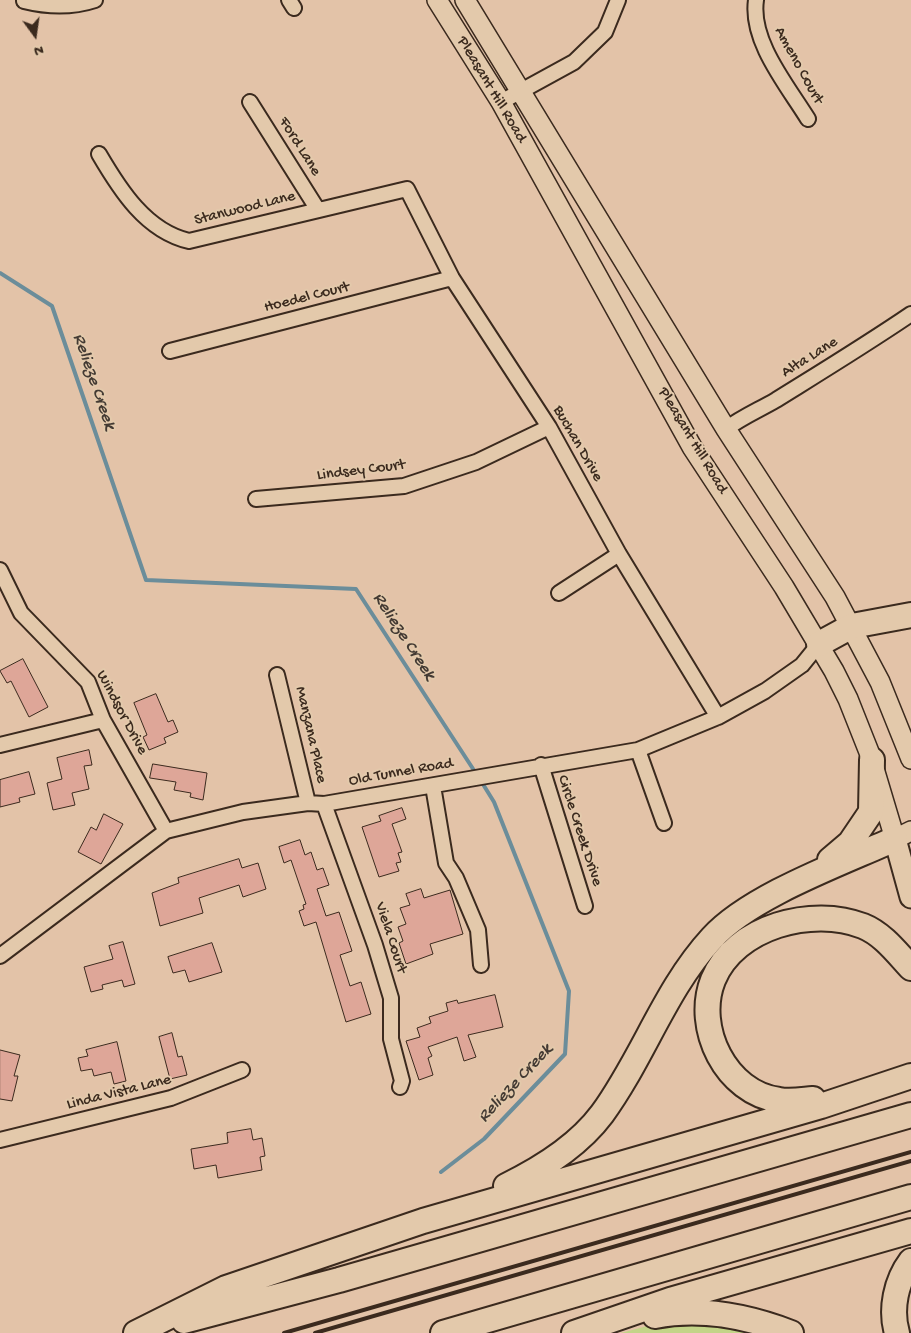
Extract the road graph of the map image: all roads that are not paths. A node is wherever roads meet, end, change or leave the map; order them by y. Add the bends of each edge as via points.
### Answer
1 (95, 0) edge
2 (437, 0) edge
3 (465, 0) edge
4 (618, 0) edge
5 (756, 0) edge
6 (24, 1) edge
7 (522, 91) junction
8 (250, 102) dead end
9 (501, 102) junction
10 (808, 120) dead end
11 (99, 154) dead end
12 (407, 189) joint
13 (318, 210) junction
14 (452, 278) junction
15 (911, 314) edge
16 (170, 350) dead end
17 (549, 427) junction
18 (726, 429) junction
19 (256, 500) dead end
20 (620, 554) junction
21 (0, 570) edge
22 (559, 593) dead end
23 (911, 615) edge
24 (852, 626) junction
25 (819, 644) junction
26 (277, 676) dead end
27 (718, 717) junction
28 (103, 720) junction
29 (0, 745) edge
30 (638, 750) junction
31 (911, 759) edge
32 (872, 760) junction
33 (541, 766) junction
34 (433, 786) junction
35 (308, 803) junction
36 (324, 804) junction
37 (664, 823) dead end
38 (166, 831) junction
39 (906, 837) edge
40 (818, 874) junction
41 (911, 898) edge
42 (585, 906) dead end
43 (0, 956) edge
44 (481, 965) dead end
45 (911, 968) edge
46 (242, 1070) dead end
47 (910, 1076) edge
48 (400, 1087) dead end
49 (911, 1115) edge
50 (0, 1140) edge
51 (911, 1197) edge
52 (423, 1221) junction
53 (911, 1231) edge
54 (911, 1261) edge
55 (136, 1333) edge
56 (143, 1333) edge
57 (443, 1333) edge
58 (574, 1333) edge
59 (791, 1333) edge
60 (897, 1333) edge

1 - 6 street via 46,7
2 - 9 main road, Pleasant Hill Road
3 - 7 main road, Pleasant Hill Road
4 - 7 street via 606,32 574,62
5 - 10 street, Ameno Court via 755,20 760,38
7 - 9 street
7 - 18 main road, Pleasant Hill Road
8 - 13 street, Ford Lane
9 - 25 main road, Pleasant Hill Road via 692,447
11 - 13 street, Stanwood Lane via 120,191 172,237 189,241
12 - 13 street, Stanwood Lane
12 - 14 street, Buchan Drive
14 - 16 street, Hoedel Court
14 - 17 street, Buchan Drive
15 - 18 street, Alta Lane
17 - 19 street, Lindsey Court via 476,462 404,486
17 - 20 street, Buchan Drive
18 - 24 main road, Pleasant Hill Road
20 - 22 street
20 - 27 street, Buchan Drive
21 - 28 street, Windsor Drive via 22,613 88,682
23 - 24 highway
24 - 25 highway
24 - 31 main road, Pleasant Hill Road via 880,682
25 - 27 street, Old Tunnel Road via 802,665 765,691
25 - 32 main road, Pleasant Hill Road via 848,700
26 - 35 street, Manzana Place
27 - 30 street, Old Tunnel Road
28 - 29 street
28 - 38 street, Windsor Drive
30 - 33 street, Old Tunnel Road
30 - 37 street
32 - 39 main road, Pleasant Hill Road
32 - 40 highway via 871,812 850,843
33 - 34 street, Old Tunnel Road
33 - 42 street, Circle Creek Drive
34 - 36 street, Old Tunnel Road
34 - 44 street via 446,863 456,878 478,930
35 - 36 street, Old Tunnel Road
35 - 38 street, Old Tunnel Road via 242,812
36 - 48 street, Viela Court via 391,998 391,1038 402,1081
38 - 43 street, Old Tunnel Road
39 - 40 highway
39 - 41 main road, Pleasant Hill Road
40 - 52 highway via 762,901 713,936 678,984 619,1089 600,1116 577,1139 551,1161 526,1176
45 - 47 highway via 883,939 865,927 823,917 799,919 754,937 736,949 713,979 707,1018 710,1037 729,1071 758,1094 777,1100 818,1098
46 - 50 street, Linda Vista Lane via 171,1098
47 - 52 highway via 821,1106
49 - 56 highway
51 - 57 highway
52 - 55 highway via 226,1288
53 - 58 highway via 670,1300
54 - 60 highway via 897,1288 894,1309
58 - 59 highway via 668,1314 694,1312 746,1318

